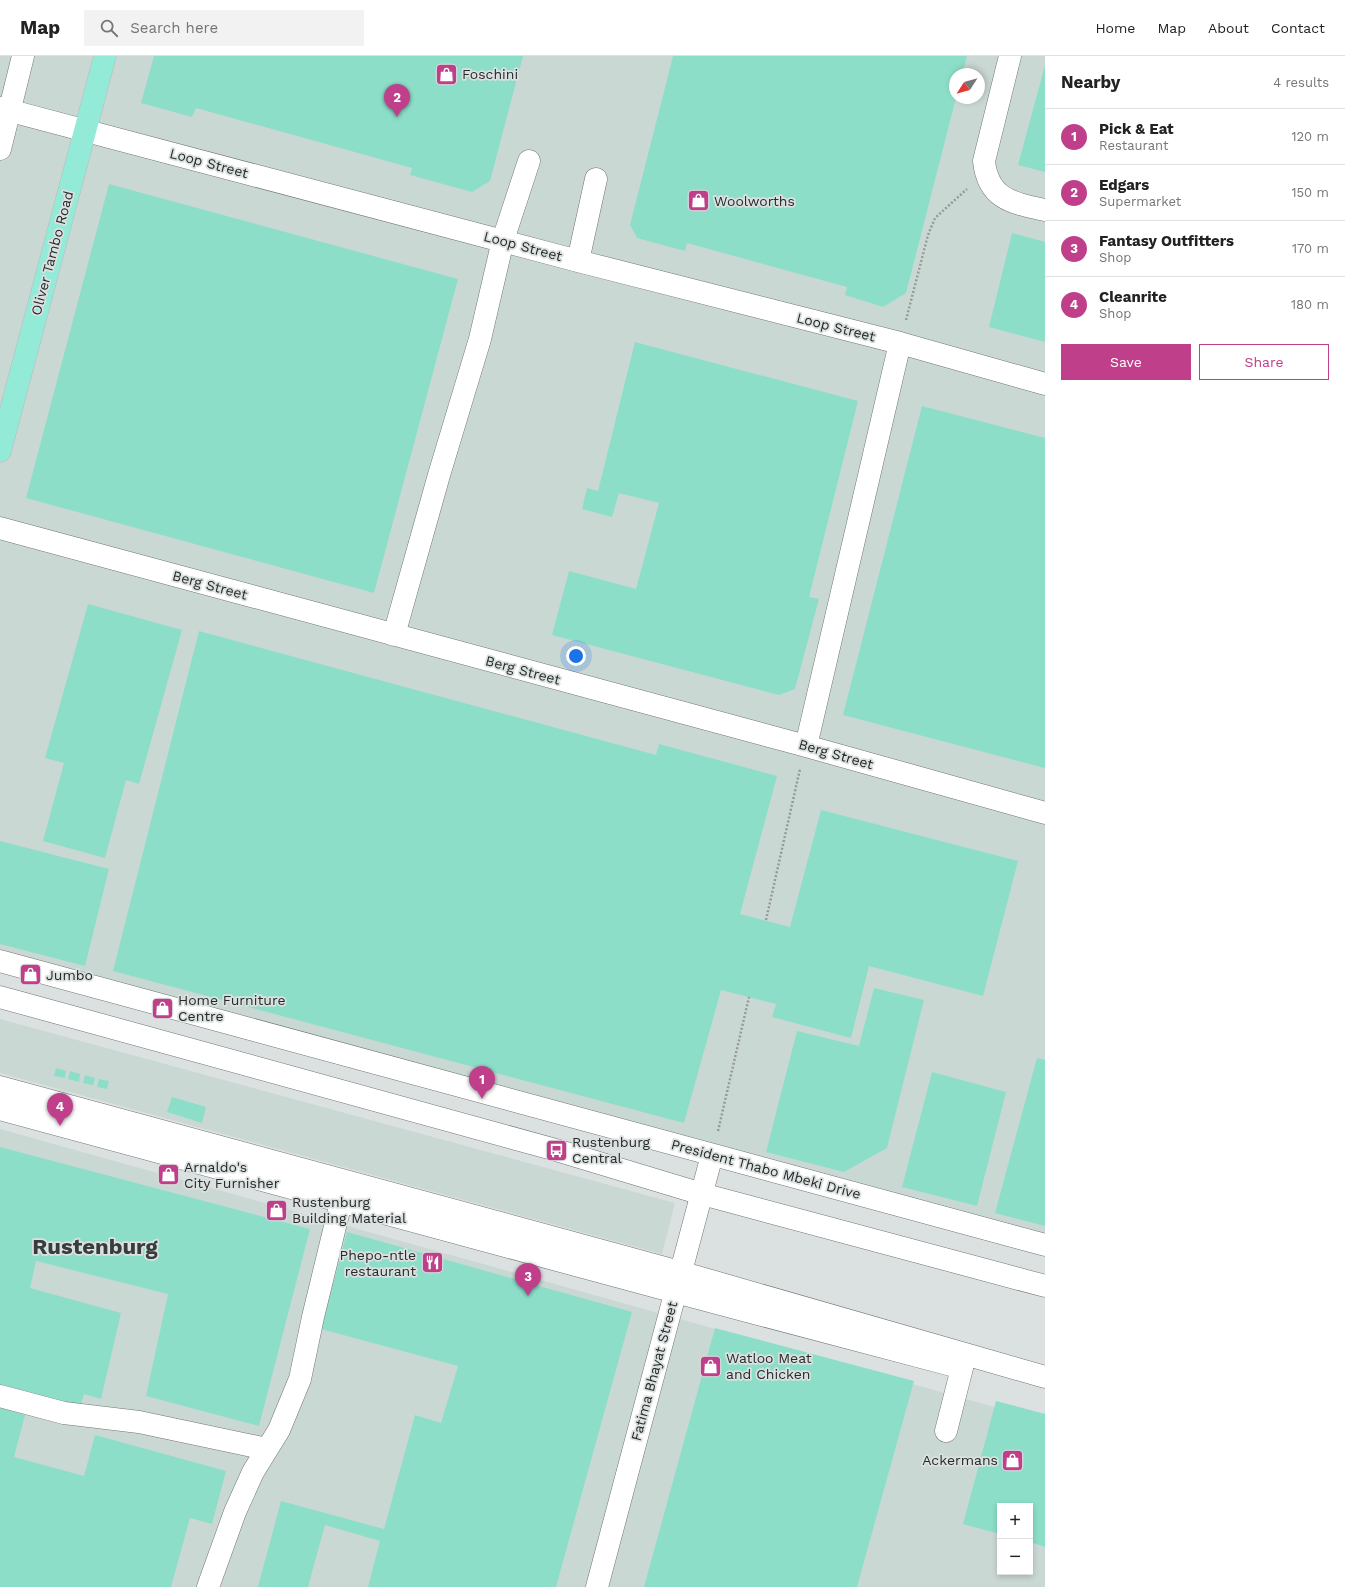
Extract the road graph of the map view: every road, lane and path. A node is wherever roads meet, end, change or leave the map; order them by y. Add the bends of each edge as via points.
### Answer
1 (23, 56) edge
2 (105, 56) edge
3 (1010, 56) edge
4 (5, 110) edge
5 (84, 131) junction
6 (0, 149) edge
7 (529, 161) dead end
8 (984, 168) junction
9 (596, 178) dead end
10 (1045, 210) edge
11 (503, 240) junction
12 (578, 261) junction
13 (900, 343) junction
14 (1045, 384) edge
15 (0, 451) edge
16 (0, 528) edge
17 (394, 635) junction
18 (806, 746) junction
19 (1045, 813) edge
20 (766, 920) dead end
21 (0, 961) edge
22 (0, 997) edge
23 (748, 997) dead end
24 (0, 1087) edge
25 (0, 1109) edge
26 (712, 1155) junction
27 (702, 1194) junction
28 (341, 1202) junction
29 (1045, 1245) edge
30 (677, 1282) junction
31 (1045, 1286) edge
32 (962, 1368) junction
33 (1045, 1377) edge
34 (1045, 1390) edge
35 (0, 1396) edge
36 (946, 1431) dead end
37 (267, 1449) junction
38 (208, 1587) edge
39 (597, 1587) edge

1 - 4 street
2 - 5 main road, Oliver Tambo Road
3 - 8 street
4 - 5 street, Loop Street
4 - 6 street
5 - 11 street, Loop Street
5 - 15 main road, Oliver Tambo Road
7 - 11 street
8 - 10 street via 991,186 1010,200
8 - 13 path via 962,194 935,218 928,235
9 - 12 street
11 - 12 street, Loop Street
11 - 17 street via 480,339
12 - 13 street, Loop Street
13 - 14 street, Loop Street
13 - 18 street
16 - 17 street, Berg Street
17 - 18 street, Berg Street
18 - 19 street, Berg Street
18 - 20 path
21 - 26 street, President Thabo Mbeki Drive
22 - 27 street via 556,1150
23 - 26 path
24 - 30 street
25 - 28 street
26 - 27 street, Fatima Bhayat Street
26 - 29 street, President Thabo Mbeki Drive
27 - 30 street, Fatima Bhayat Street
27 - 31 street
28 - 30 street
28 - 37 street via 300,1379 279,1430
30 - 32 street
30 - 33 street
30 - 39 street, Fatima Bhayat Street
32 - 34 street
32 - 36 street
35 - 37 street via 64,1413 139,1422
37 - 38 street via 253,1472 235,1512

